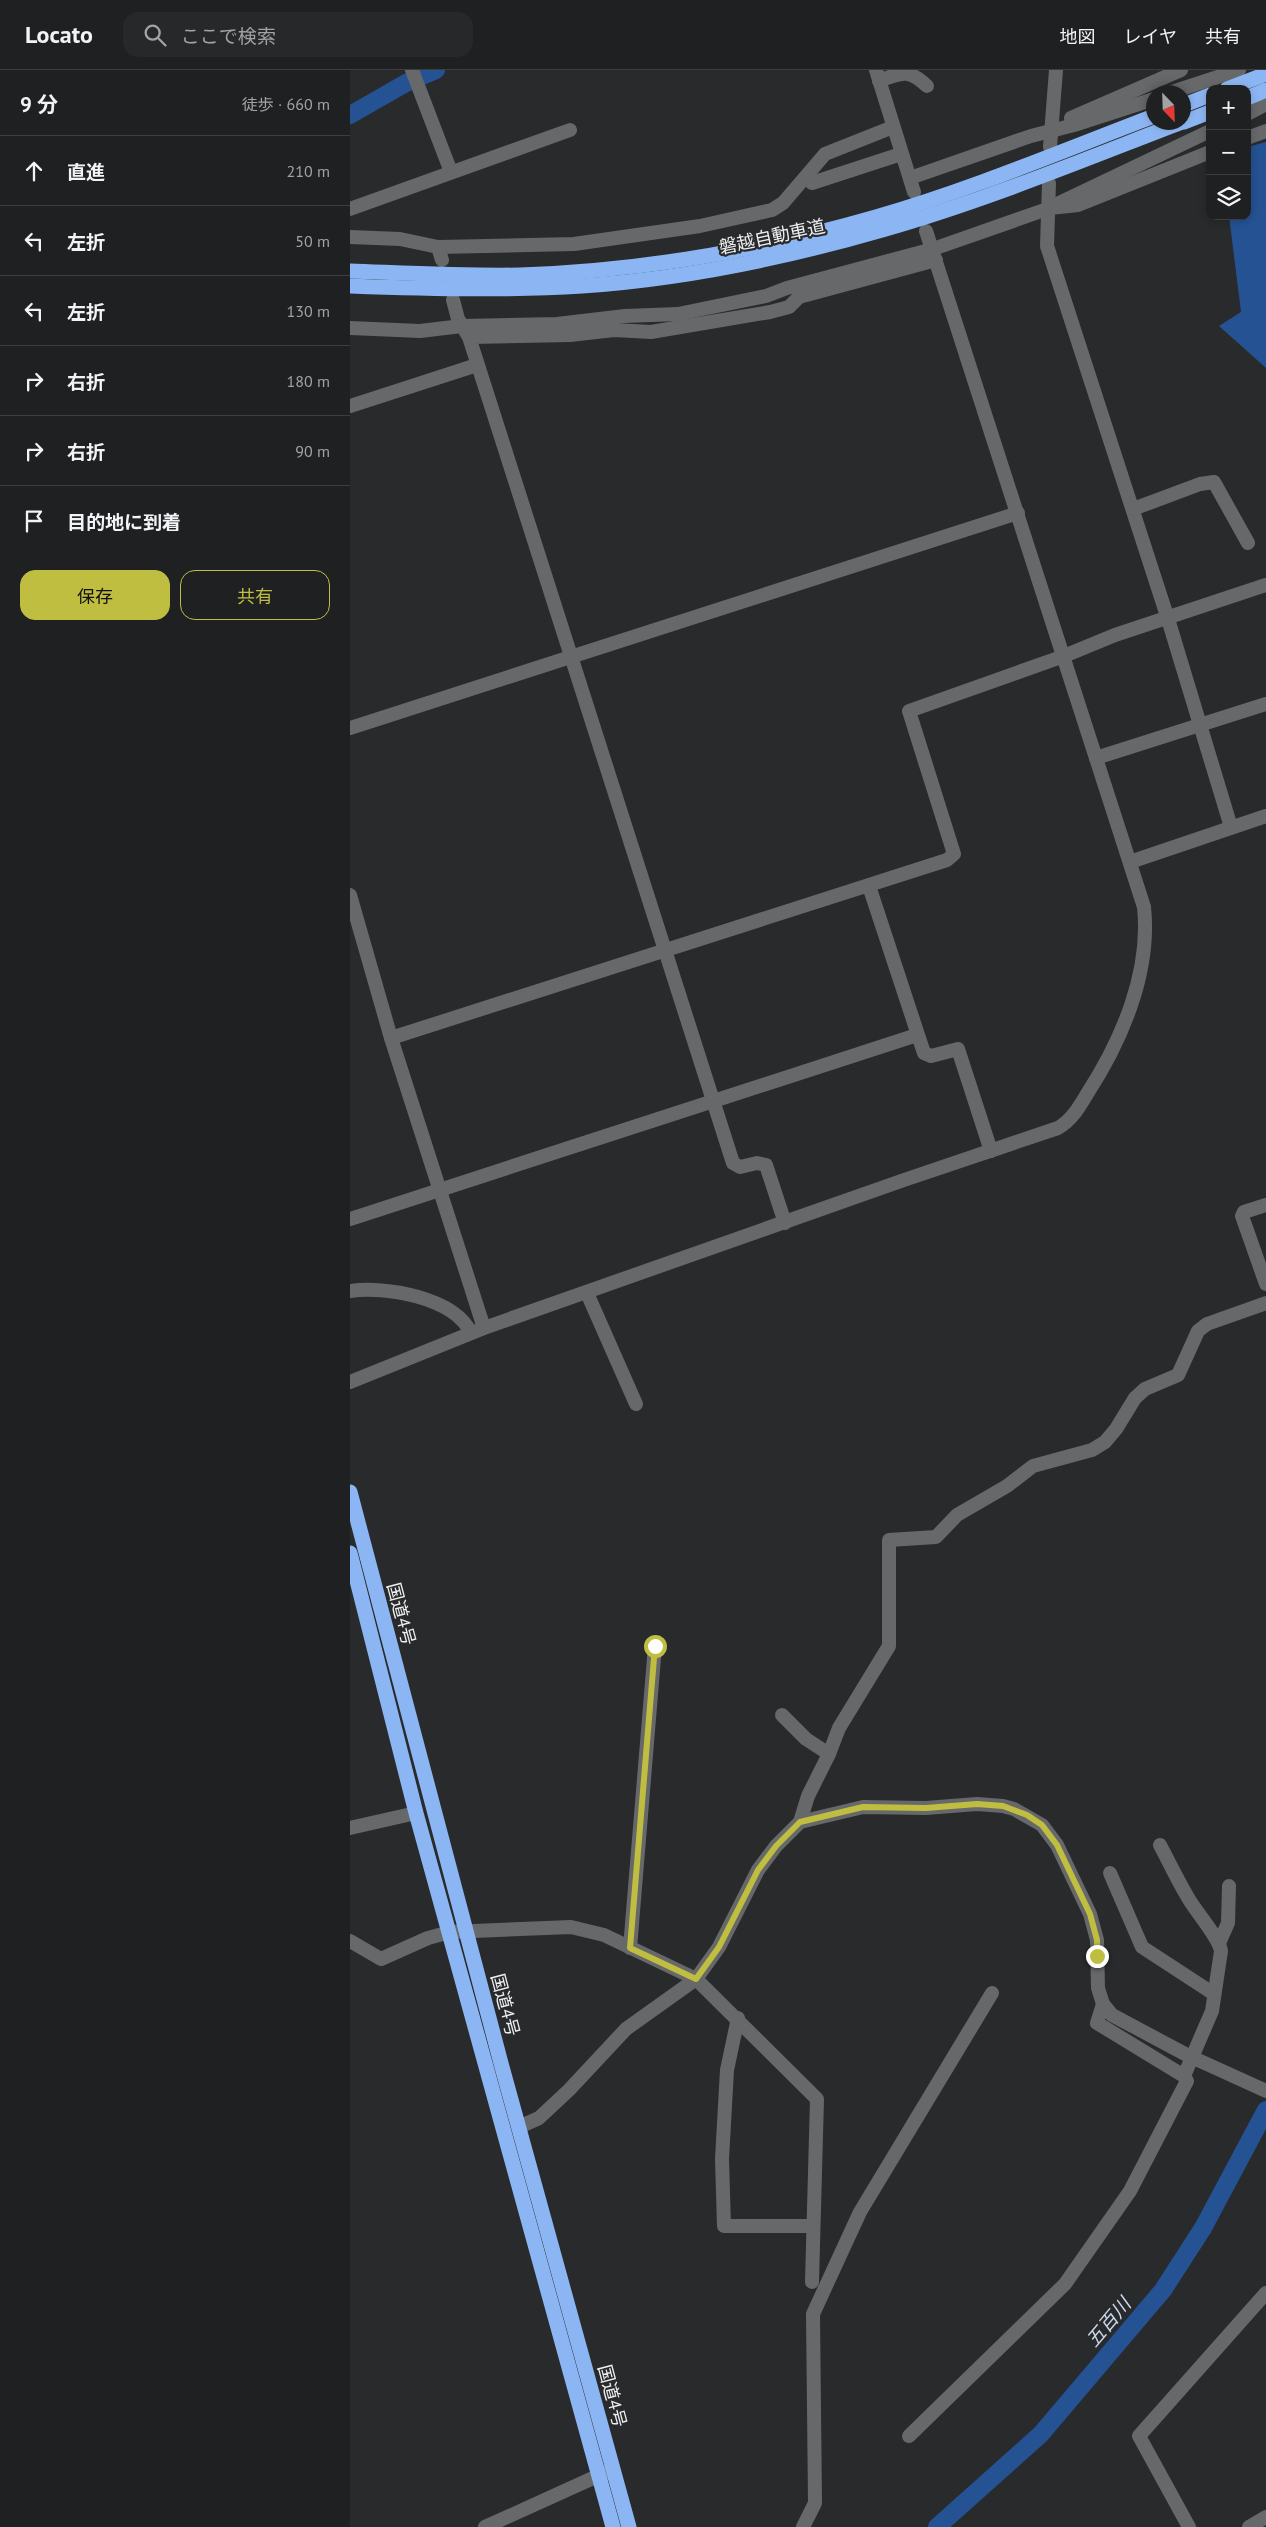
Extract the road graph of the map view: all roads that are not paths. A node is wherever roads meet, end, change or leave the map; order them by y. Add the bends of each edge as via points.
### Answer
1 (412, 70) edge
2 (1056, 70) edge
3 (1181, 70) edge
4 (1239, 70) edge
5 (1266, 74) edge
6 (877, 76) edge
7 (1155, 76) edge
8 (1237, 85) edge
9 (927, 86) dead end
10 (1191, 86) edge
11 (1266, 90) edge
12 (1251, 96) edge
13 (1206, 97) edge
14 (1146, 101) edge
15 (1191, 102) edge
16 (1266, 104) edge
17 (1251, 112) edge
18 (1206, 113) edge
19 (1146, 119) edge
20 (1191, 119) edge
21 (893, 127) junction
22 (570, 130) dead end
23 (1161, 130) edge
24 (1266, 131) edge
25 (1051, 132) junction
26 (1206, 132) edge
27 (1251, 137) edge
28 (1050, 147) dead end
29 (902, 154) junction
30 (1206, 154) edge
31 (451, 172) junction
32 (910, 178) junction
33 (812, 183) dead end
34 (1049, 183) dead end
35 (914, 192) dead end
36 (1050, 208) junction
37 (350, 209) edge
38 (926, 231) dead end
39 (350, 237) edge
40 (934, 255) junction
41 (350, 271) edge
42 (350, 286) edge
43 (453, 300) dead end
44 (350, 328) edge
45 (466, 331) junction
46 (477, 365) junction
47 (350, 406) edge
48 (1133, 509) junction
49 (1018, 513) junction
50 (1248, 543) dead end
51 (1266, 585) edge
52 (1168, 619) junction
53 (1064, 656) junction
54 (571, 657) junction
55 (1266, 704) edge
56 (1200, 724) junction
57 (350, 728) edge
58 (1096, 758) junction
59 (1266, 816) edge
60 (1231, 827) junction
61 (1130, 862) junction
62 (869, 886) junction
63 (350, 895) edge
64 (665, 951) junction
65 (917, 1035) junction
66 (391, 1038) junction
67 (713, 1100) junction
68 (992, 1151) junction
69 (439, 1190) junction
70 (1266, 1204) edge
71 (350, 1219) edge
72 (785, 1223) junction
73 (1266, 1284) edge
74 (350, 1291) edge
75 (587, 1293) junction
76 (1266, 1303) edge
77 (477, 1331) junction
78 (350, 1382) edge
79 (636, 1404) dead end
80 (350, 1492) edge
81 (350, 1553) edge
82 (655, 1646) dead end
83 (782, 1715) dead end
84 (829, 1754) junction
85 (416, 1813) junction
86 (800, 1822) junction
87 (350, 1828) edge
88 (1160, 1844) dead end
89 (1110, 1874) dead end
90 (1228, 1886) dead end
91 (466, 1931) junction
92 (450, 1932) junction
93 (350, 1941) edge
94 (1220, 1941) junction
95 (630, 1948) junction
96 (696, 1979) junction
97 (992, 1994) dead end
98 (1214, 1994) junction
99 (1103, 2004) junction
100 (738, 2018) junction
101 (1184, 2076) junction
102 (1266, 2091) edge
103 (519, 2127) junction
104 (813, 2226) junction
105 (812, 2282) dead end
106 (1266, 2293) edge
107 (909, 2436) dead end
108 (612, 2469) junction
109 (597, 2475) junction
110 (1266, 2517) edge
111 (485, 2527) edge
112 (613, 2527) edge
113 (629, 2527) edge
114 (803, 2527) edge
115 (1189, 2527) edge
116 (1249, 2527) edge

1 - 31 street
2 - 25 street
3 - 7 street
4 - 10 street
5 - 8 highway
6 - 9 street via 910,71 917,73
6 - 21 street
7 - 25 street via 1060,122
11 - 12 highway
13 - 15 highway
14 - 25 street
16 - 17 street
18 - 20 highway, 磐越自動車道
19 - 41 highway, 磐越自動車道 via 912,205 742,249 622,268 521,275
21 - 29 street
21 - 39 street via 825,154 783,203 772,210 700,226 574,244 440,253 400,239
22 - 31 street
23 - 42 highway, 磐越自動車道 via 942,211 840,241 745,263 583,286 442,290
24 - 27 street
25 - 28 street
25 - 32 street
26 - 36 street
29 - 32 street
29 - 33 street
30 - 36 street via 1078,205
31 - 37 street
32 - 35 street
34 - 36 street
36 - 40 street
36 - 48 street via 1047,246
38 - 40 street
40 - 45 street via 678,314
40 - 49 street
43 - 45 street
44 - 45 street
45 - 46 street
46 - 47 street
46 - 54 street
48 - 50 street via 1200,484 1214,482
48 - 52 street
49 - 53 street
49 - 54 street
51 - 52 street
52 - 53 street via 1115,635
52 - 56 street
53 - 58 street
53 - 62 street via 909,711 954,854 947,860
54 - 57 street
54 - 64 street
55 - 56 street
56 - 58 street
56 - 60 street
58 - 61 street
59 - 60 street
60 - 61 street
61 - 68 street via 1144,907 1146,929 1139,973 1124,1027 1097,1078 1068,1121 1058,1128
62 - 64 street
62 - 65 street
63 - 66 street
64 - 66 street
64 - 67 street
65 - 67 street
65 - 68 street via 928,1056 958,1049
66 - 69 street
67 - 69 street
67 - 72 street via 733,1163 740,1167 758,1163 766,1165
68 - 72 street
69 - 71 street
69 - 77 street
70 - 73 street via 1244,1212 1242,1216
72 - 75 street
74 - 77 street via 401,1292 449,1311
75 - 77 street
75 - 79 street
76 - 84 street via 1207,1324 1198,1332 1178,1375 1145,1389 1135,1398 1110,1437 1092,1450 1033,1466 1007,1486 957,1515 936,1537 890,1540 889,1646 839,1728
77 - 78 street
80 - 91 highway, 国道4号
81 - 85 highway, 国道4号
82 - 95 street
83 - 84 street via 806,1739
84 - 86 street via 808,1796
85 - 87 street
85 - 92 highway, 国道4号
86 - 96 street via 758,1870 719,1947
86 - 99 street via 863,1807 926,1808 977,1804 1003,1806 1027,1815 1049,1832 1084,1900 1097,1940 1098,1988
88 - 94 street via 1187,1896 1210,1932
89 - 98 street via 1142,1947
90 - 94 street via 1228,1923
91 - 92 street
91 - 95 street via 571,1927 604,1935
91 - 103 highway, 国道4号
92 - 93 street via 381,1959
92 - 109 highway, 国道4号
94 - 98 street via 1220,1964
95 - 96 street
96 - 100 street
96 - 103 street via 626,2029 539,2118
97 - 114 street via 860,2212 813,2314 815,2504
98 - 101 street via 1212,2011
99 - 101 street via 1097,2022
99 - 102 street via 1127,2025
100 - 104 street via 755,2040 816,2099
100 - 104 street via 727,2070 722,2159 724,2226
101 - 107 street via 1187,2081 1130,2192 1083,2261 1026,2324
103 - 108 highway, 国道4号
104 - 105 street
106 - 115 street via 1139,2436
108 - 109 street
108 - 113 highway, 国道4号
109 - 111 street
109 - 112 highway, 国道4号
110 - 116 street

